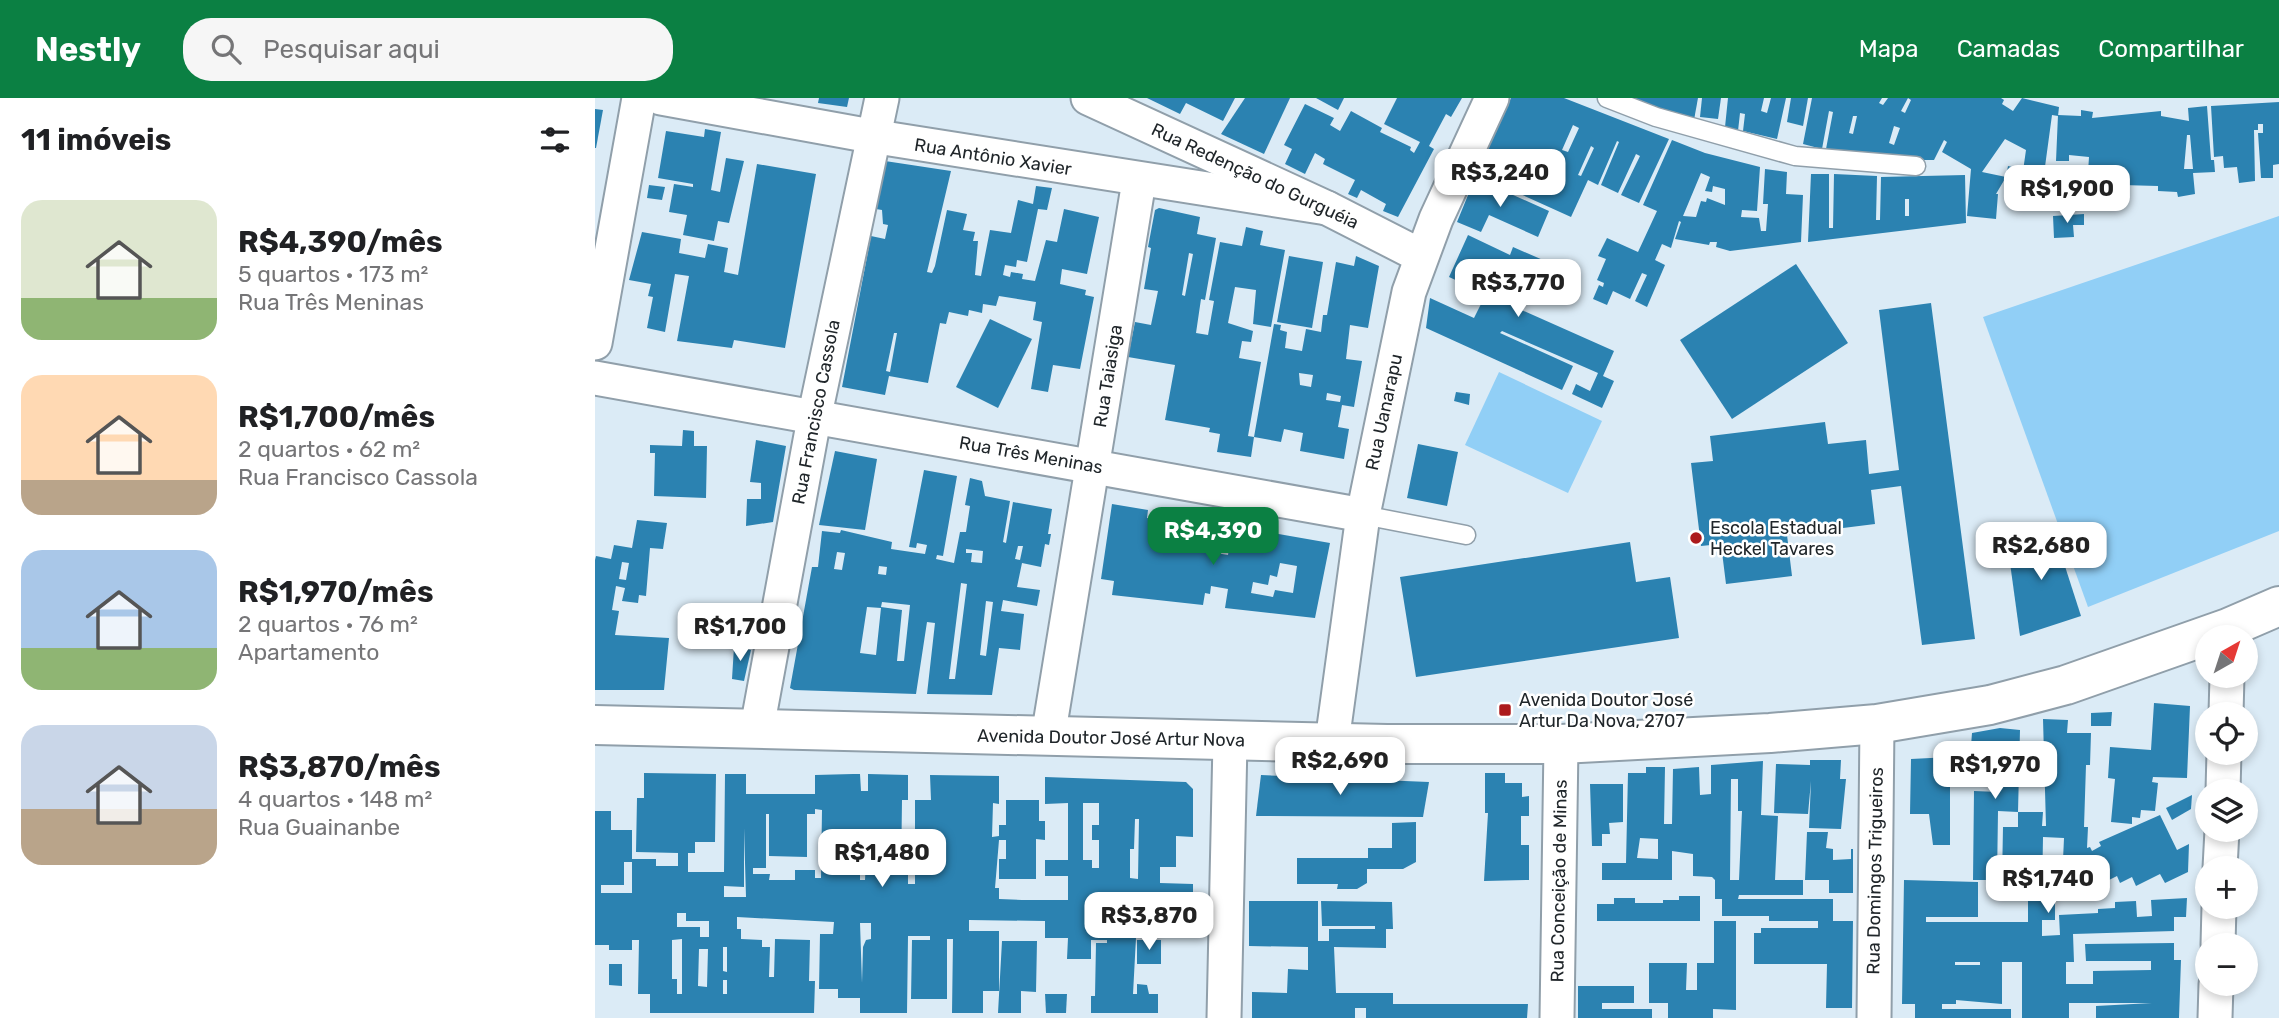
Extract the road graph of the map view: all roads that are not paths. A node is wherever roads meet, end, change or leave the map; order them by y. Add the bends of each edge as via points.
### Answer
1 (639, 98) edge
2 (660, 98) edge
3 (882, 98) edge
4 (1088, 98) edge
5 (1492, 98) edge
6 (1607, 98) edge
7 (871, 136) junction
8 (1916, 166) dead end
9 (1139, 181) junction
10 (1327, 208) junction
11 (1421, 256) junction
12 (595, 343) edge
13 (595, 378) edge
14 (814, 419) junction
15 (1094, 466) junction
16 (1363, 515) junction
17 (1466, 535) dead end
18 (2279, 606) edge
19 (2243, 625) edge
20 (2195, 644) edge
21 (1877, 724) junction
22 (595, 725) edge
23 (757, 727) junction
24 (1048, 737) junction
25 (1230, 742) junction
26 (1332, 742) junction
27 (1561, 744) junction
28 (2216, 996) edge
29 (1224, 1018) edge
30 (1557, 1018) edge
31 (1874, 1018) edge
32 (2215, 1018) edge

1 - 12 street
2 - 7 street, Rua Antônio Xavier
3 - 7 street, Rua Francisco Cassola
4 - 10 street, Rua Redenção do Gurguéia
5 - 11 street, Rua Uanarapu
6 - 8 lane via 1656,117 1795,156
7 - 9 street, Rua Antônio Xavier
7 - 14 street, Rua Francisco Cassola
9 - 10 street, Rua Antônio Xavier
9 - 15 street, Rua Taiasiga
10 - 11 street, Rua Redenção do Gurguéia
11 - 16 street, Rua Uanarapu
13 - 14 street, Rua Três Meninas
14 - 15 street, Rua Três Meninas
14 - 23 street, Rua Francisco Cassola
15 - 16 street, Rua Três Meninas
15 - 24 street, Rua Taiasiga
16 - 17 lane, Rua Três Meninas
16 - 26 street, Rua Uanarapu
18 - 19 main road, Avenida Doutor José Artur Nova
20 - 21 main road, Avenida Doutor José Artur Nova via 1990,705
21 - 27 main road, Avenida Doutor José Artur Nova
21 - 31 street, Rua Domingos Trigueiros
22 - 23 main road, Avenida Doutor José Artur Nova
23 - 24 main road, Avenida Doutor José Artur Nova
24 - 25 main road, Avenida Doutor José Artur Nova
25 - 26 main road, Avenida Doutor José Artur Nova
25 - 29 street
26 - 27 main road, Avenida Doutor José Artur Nova
27 - 30 street, Rua Conceição de Minas
28 - 32 street

